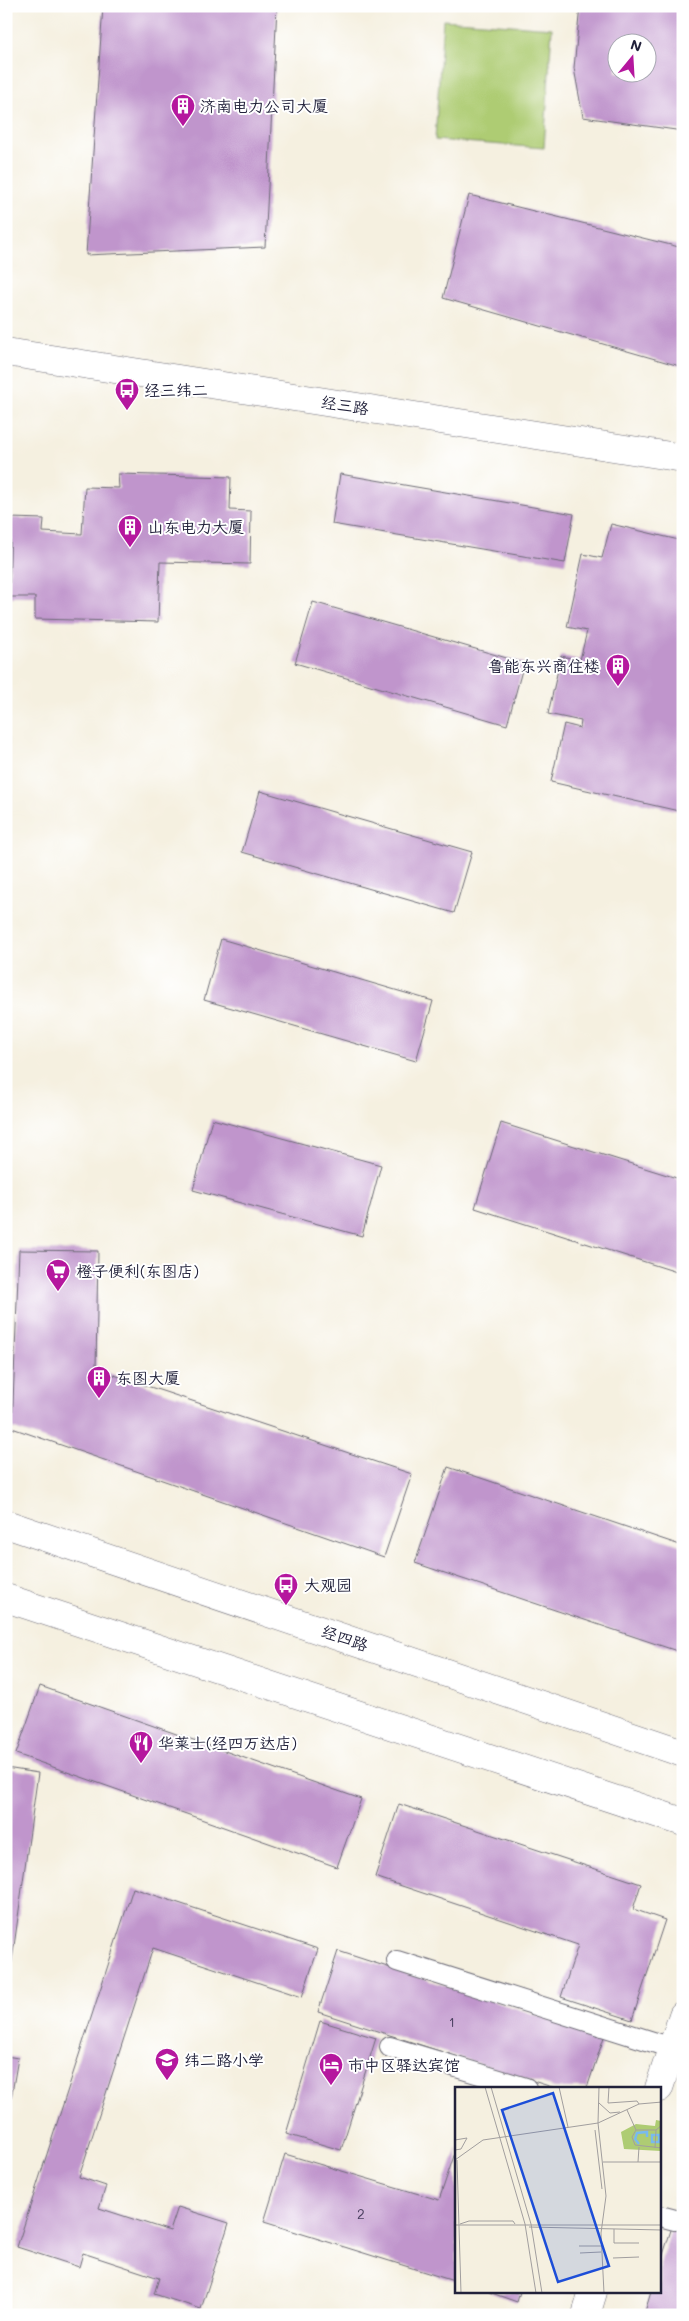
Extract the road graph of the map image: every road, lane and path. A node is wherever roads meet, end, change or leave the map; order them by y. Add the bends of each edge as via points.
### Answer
1 (6, 352) edge
2 (683, 458) edge
3 (6, 1524) edge
4 (6, 1598) edge
5 (683, 1753) edge
6 (683, 1822) edge
7 (397, 1961) dead end
8 (683, 2015) edge
9 (390, 2047) dead end
10 (672, 2048) junction
11 (523, 2087) edge
12 (658, 2087) edge
13 (592, 2294) edge
14 (586, 2315) edge

1 - 2 main road, 经三路
3 - 5 main road, 经四路
4 - 6 main road
7 - 10 lane
8 - 10 main road
9 - 11 lane
10 - 12 main road
13 - 14 main road

